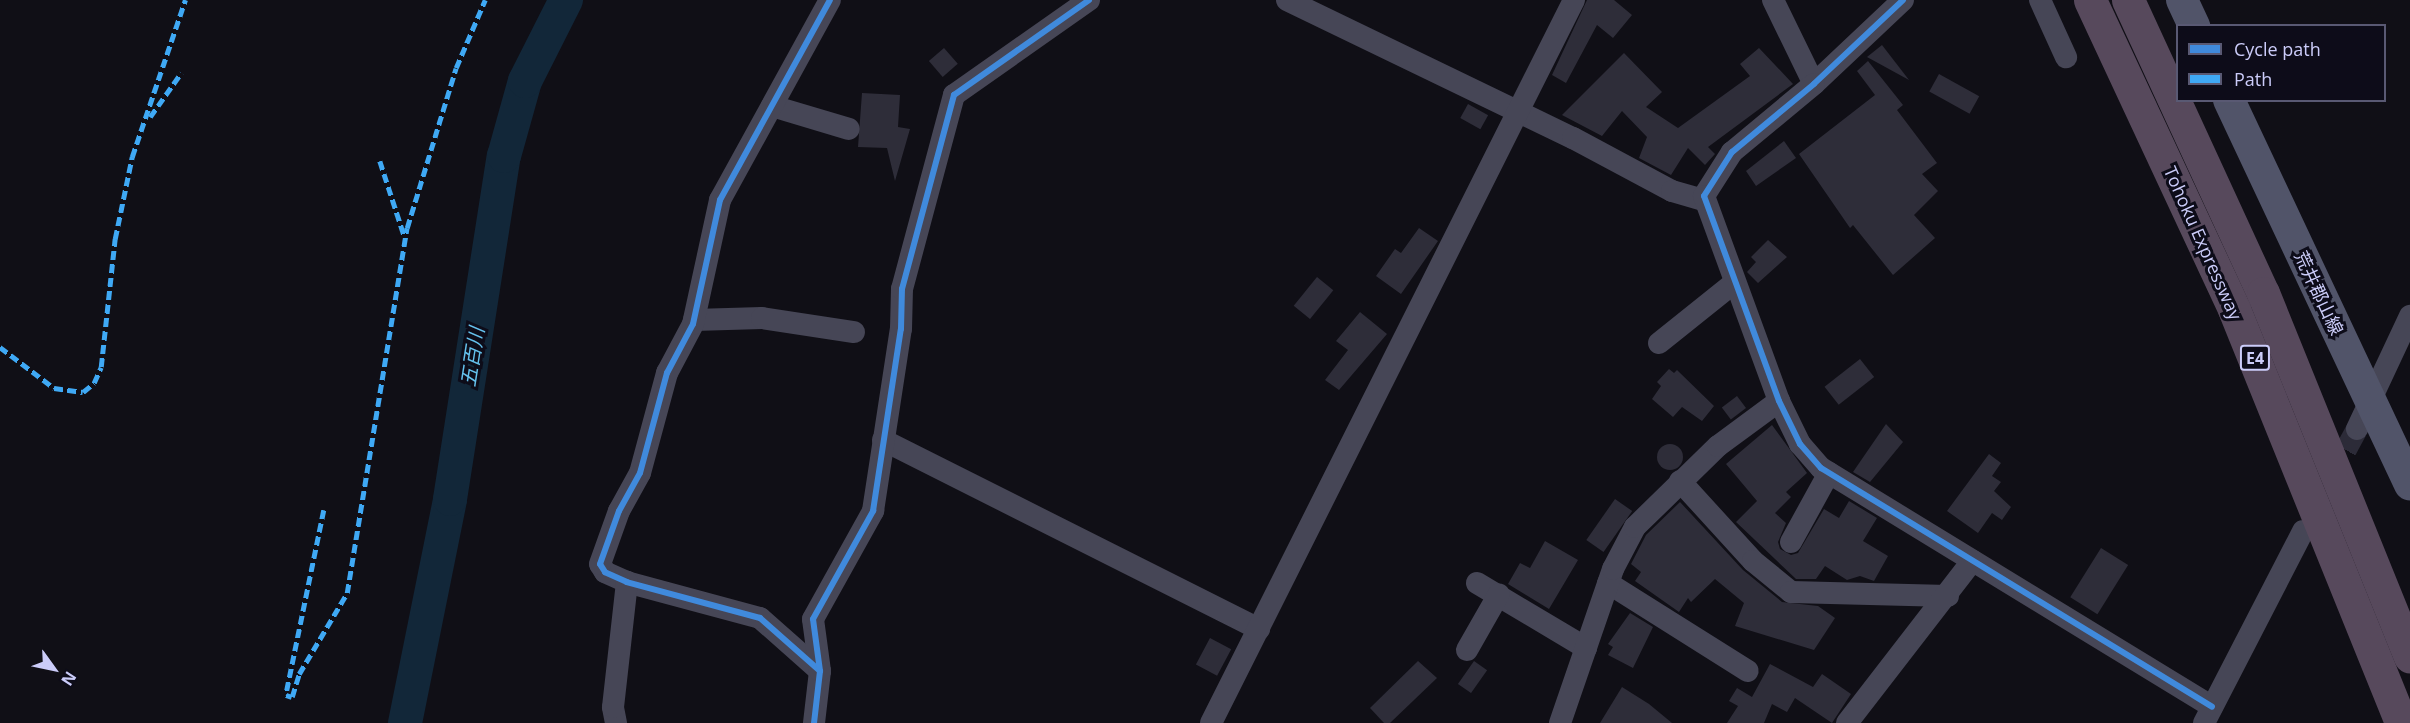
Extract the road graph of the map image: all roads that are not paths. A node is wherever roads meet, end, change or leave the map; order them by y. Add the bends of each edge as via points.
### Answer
1 (830, 0) edge
2 (1089, 0) edge
3 (1287, 0) edge
4 (1574, 0) edge
5 (1773, 0) edge
6 (1902, 0) edge
7 (2040, 0) edge
8 (2090, 0) edge
9 (2128, 0) edge
10 (2182, 0) edge
11 (2193, 24) edge
12 (2066, 57) dead end
13 (1814, 84) junction
14 (2230, 102) edge
15 (772, 106) junction
16 (1518, 111) junction
17 (849, 129) dead end
18 (1704, 200) junction
19 (1734, 283) junction
20 (2410, 316) edge
21 (694, 320) junction
22 (854, 332) dead end
23 (1659, 343) dead end
24 (2370, 400) junction
25 (1779, 401) junction
26 (2357, 429) tunnel mouth
27 (883, 440) junction
28 (1829, 473) junction
29 (1680, 481) junction
30 (2410, 484) edge
31 (2303, 531) dead end
32 (1791, 542) dead end
33 (1972, 561) junction
34 (627, 582) junction
35 (1477, 583) dead end
36 (1608, 583) junction
37 (1500, 594) junction
38 (1948, 596) junction
39 (1259, 629) junction
40 (1586, 648) junction
41 (1467, 650) dead end
42 (2410, 656) edge
43 (820, 671) junction
44 (1748, 671) dead end
45 (2208, 715) edge
46 (616, 723) edge
47 (814, 723) edge
48 (1211, 723) edge
49 (1560, 723) edge
50 (1847, 723) edge
51 (2401, 723) edge

1 - 15 street
2 - 27 street via 954,95 902,289 901,329
3 - 16 street
4 - 16 street
5 - 13 street
6 - 13 street
7 - 12 street
8 - 51 highway, Tohoku Expressway / E4 via 2234,309
9 - 42 highway, Tohoku Expressway / E4 via 2263,294
10 - 11 main road
13 - 18 street via 1732,152 1714,176
14 - 24 main road, 荒井郡山線
15 - 17 street
15 - 21 street via 720,200
16 - 18 street via 1672,191
16 - 39 street
18 - 19 street
19 - 23 street
19 - 25 street
20 - 24 street
21 - 22 street via 762,318
21 - 34 street via 667,374 640,473 602,550 600,564 605,572
24 - 26 street
24 - 30 main road, 荒井郡山線
25 - 28 street via 1808,456
25 - 29 street via 1718,446
27 - 39 street
27 - 43 street via 873,511 813,619
28 - 32 street
28 - 33 street
29 - 36 street via 1635,527
29 - 38 street via 1753,561 1791,592
31 - 45 street
33 - 38 street
33 - 45 street
34 - 43 street via 760,618
34 - 46 street via 613,707
35 - 37 street
36 - 40 street
36 - 44 street
37 - 40 street
37 - 41 street
38 - 50 street via 1897,654
39 - 48 street
40 - 49 street
43 - 47 street

